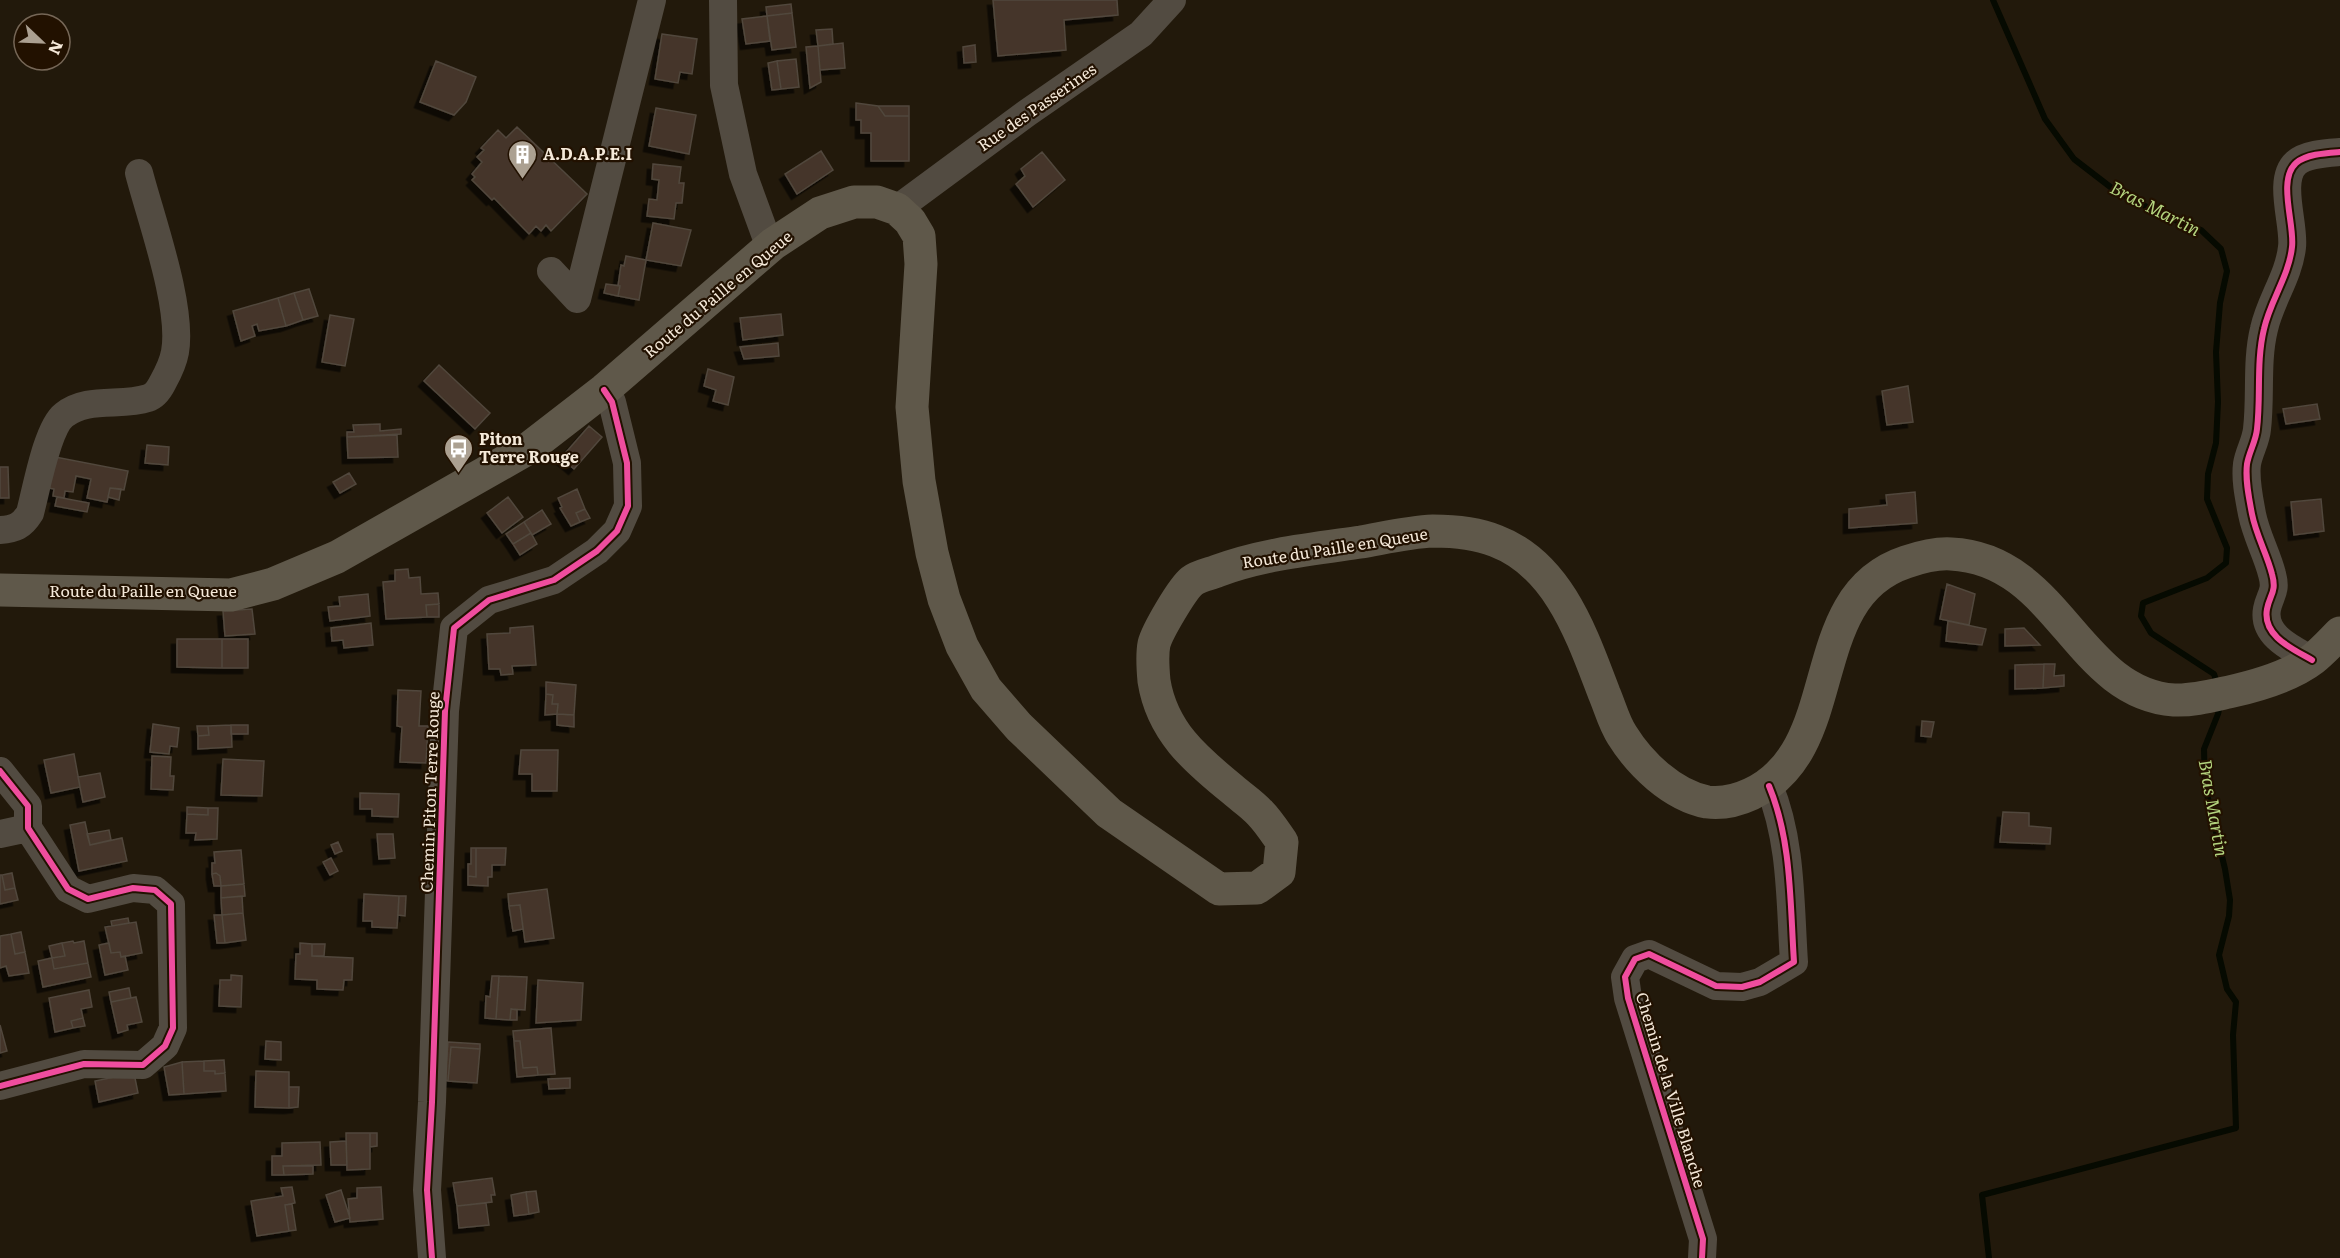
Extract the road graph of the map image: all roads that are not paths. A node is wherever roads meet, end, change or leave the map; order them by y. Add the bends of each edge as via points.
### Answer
1 (652, 0) edge
2 (723, 0) edge
3 (1172, 0) edge
4 (2340, 152) edge
5 (139, 173) dead end
6 (897, 209) junction
7 (773, 244) junction
8 (551, 272) dead end
9 (604, 390) junction
10 (0, 530) edge
11 (0, 590) edge
12 (2340, 633) edge
13 (2312, 660) junction
14 (0, 771) edge
15 (1769, 786) junction
16 (28, 828) junction
17 (0, 834) edge
18 (0, 1086) edge
19 (432, 1258) edge
20 (1702, 1258) edge

1 - 8 street via 577,299
2 - 7 street via 726,96 743,174 765,234
3 - 6 street, Rue des Passerines via 1141,34 1027,112
4 - 13 street via 2313,156 2297,162 2291,170 2288,202 2292,247 2264,327 2257,430 2247,462 2252,515 2273,575 2274,592 2267,609 2269,626 2279,640
5 - 10 street via 171,293 176,331 168,373 150,398 78,406 63,415 53,428 30,513 23,524
6 - 7 main road, Route du Paille en Queue via 877,202 854,202 820,213
6 - 15 main road, Route du Paille en Queue via 919,236 921,264 912,407 919,481 932,553 962,646 986,689 1018,727 1109,813 1219,889 1257,888 1278,872 1282,842 1259,811 1194,758 1174,735 1154,678 1154,643 1192,581 1249,559 1430,531 1466,532 1499,541 1527,559 1557,590 1577,624 1621,734 1650,770 1675,790 1706,801 1734,802
7 - 9 main road, Route du Paille en Queue
9 - 11 main road, Route du Paille en Queue via 512,459 337,557 273,584 231,595
9 - 19 street, Chemin Piton Terre Rouge via 612,402 627,463 628,506 617,531 597,551 554,580 489,600 454,628 445,711 427,1190
12 - 13 main road, Route du Paille en Queue
13 - 15 main road, Route du Paille en Queue via 2245,689 2205,697 2175,700 2143,693 2119,681 2093,658 2042,597 2010,572 1982,559 1951,554 1923,556 1889,567 1865,586 1846,612 1806,734 1786,769
14 - 16 street via 27,806
15 - 20 street, Chemin de la Ville Blanche via 1788,861 1794,962 1760,982 1742,987 1716,986 1649,954 1635,959 1625,977 1628,998 1703,1239
16 - 17 street
16 - 18 street via 68,889 88,899 133,888 155,890 171,904 173,1028 165,1046 143,1065 84,1064

